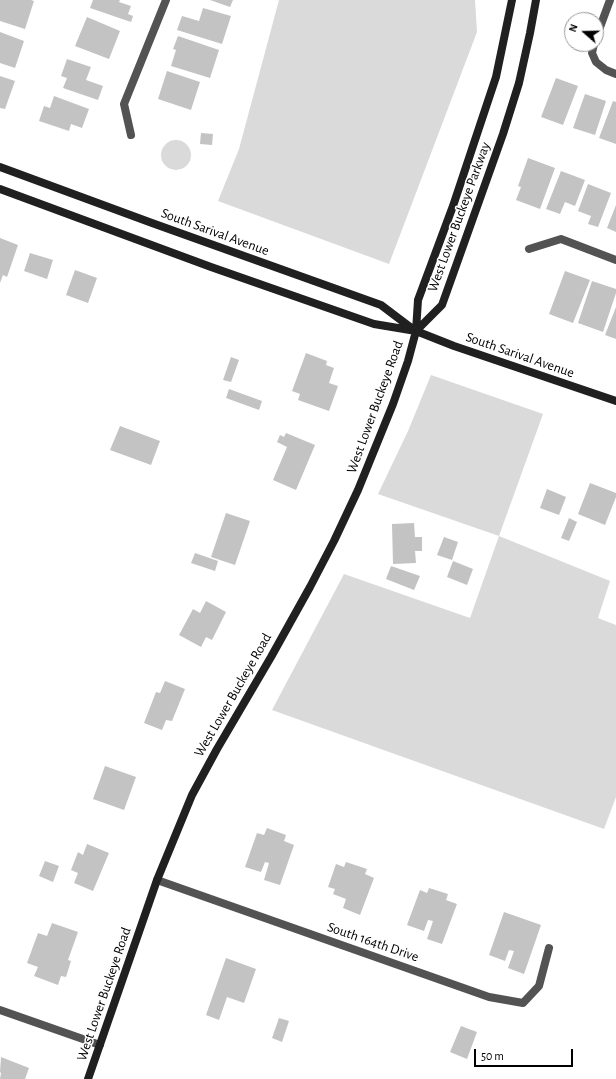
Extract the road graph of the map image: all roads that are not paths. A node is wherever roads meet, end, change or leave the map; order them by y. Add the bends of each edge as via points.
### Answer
1 (166, 0) edge
2 (512, 0) edge
3 (536, 0) edge
4 (610, 0) edge
5 (604, 16) edge
6 (592, 52) edge
7 (616, 74) edge
8 (131, 135) dead end
9 (0, 167) edge
10 (0, 189) edge
11 (528, 249) dead end
12 (616, 260) edge
13 (416, 331) junction
14 (616, 401) edge
15 (157, 880) junction
16 (549, 948) dead end
17 (0, 1010) edge
18 (100, 1045) junction
19 (88, 1079) edge

1 - 8 street via 124,104
2 - 13 main road, West Lower Buckeye Parkway via 496,77 453,206 418,300
3 - 13 main road, West Lower Buckeye Parkway via 517,90 504,134 442,305
4 - 5 street
6 - 7 street via 596,62
9 - 13 main road, South Sarival Avenue via 381,305
10 - 13 main road, South Sarival Avenue via 374,324
11 - 12 street via 561,240
13 - 14 main road, South Sarival Avenue
13 - 15 main road, West Lower Buckeye Road via 393,404 345,518 272,657 206,768
15 - 16 street, South 164th Drive via 490,997 523,1003 538,986
15 - 18 main road, West Lower Buckeye Road
17 - 18 street
18 - 19 main road, West Lower Buckeye Road

